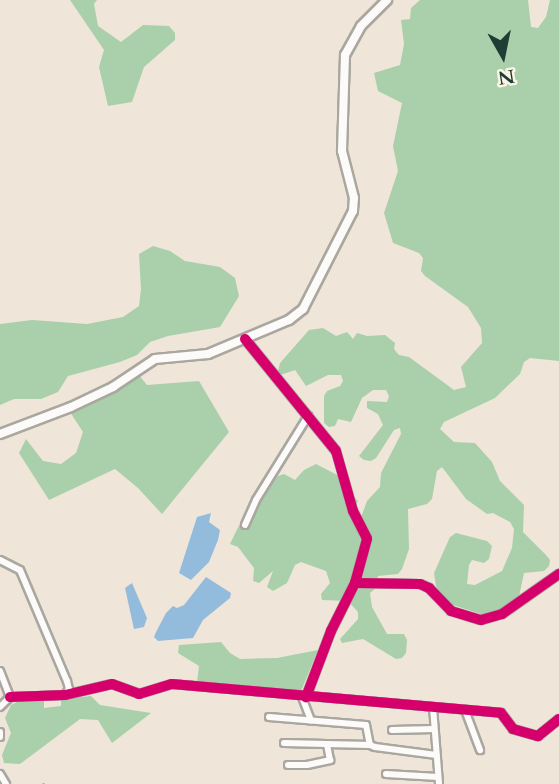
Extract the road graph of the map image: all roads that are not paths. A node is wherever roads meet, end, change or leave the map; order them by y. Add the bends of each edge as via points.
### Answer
1 (387, 0) edge
2 (245, 339) junction
3 (308, 416) junction
4 (0, 434) edge
5 (245, 525) dead end
6 (0, 560) edge
7 (559, 574) edge
8 (355, 583) junction
9 (0, 671) edge
10 (0, 681) edge
11 (65, 695) junction
12 (10, 697) junction
13 (304, 697) junction
14 (0, 707) edge
15 (433, 707) junction
16 (465, 710) junction
17 (269, 717) dead end
18 (559, 719) edge
19 (311, 720) junction
20 (434, 729) junction
21 (392, 730) dead end
22 (284, 743) dead end
23 (370, 745) junction
24 (327, 746) junction
25 (480, 750) dead end
26 (436, 755) junction
27 (288, 765) dead end
28 (0, 774) edge
29 (386, 774) dead end
30 (439, 780) edge
31 (6, 784) edge

1 - 2 main road via 351,41 344,63 342,151 354,211 303,309
2 - 3 street
2 - 4 main road via 208,354 155,359 113,387
3 - 5 street
3 - 8 street via 340,458 353,511 365,533 367,548
6 - 11 street via 20,570 69,689
7 - 8 street via 502,614 481,620 451,611 419,584
8 - 13 street
9 - 12 street
10 - 12 street
11 - 12 street
11 - 13 street via 112,684 139,694 172,684
12 - 14 street
13 - 15 street
13 - 19 street
15 - 16 street
15 - 20 street
16 - 18 street via 502,713 513,729 538,736
16 - 25 street
17 - 19 street
19 - 23 street via 366,725
20 - 21 street
20 - 26 street
22 - 24 street
23 - 24 street
23 - 26 street
24 - 27 street via 330,760
26 - 30 street
28 - 31 street
29 - 30 street

